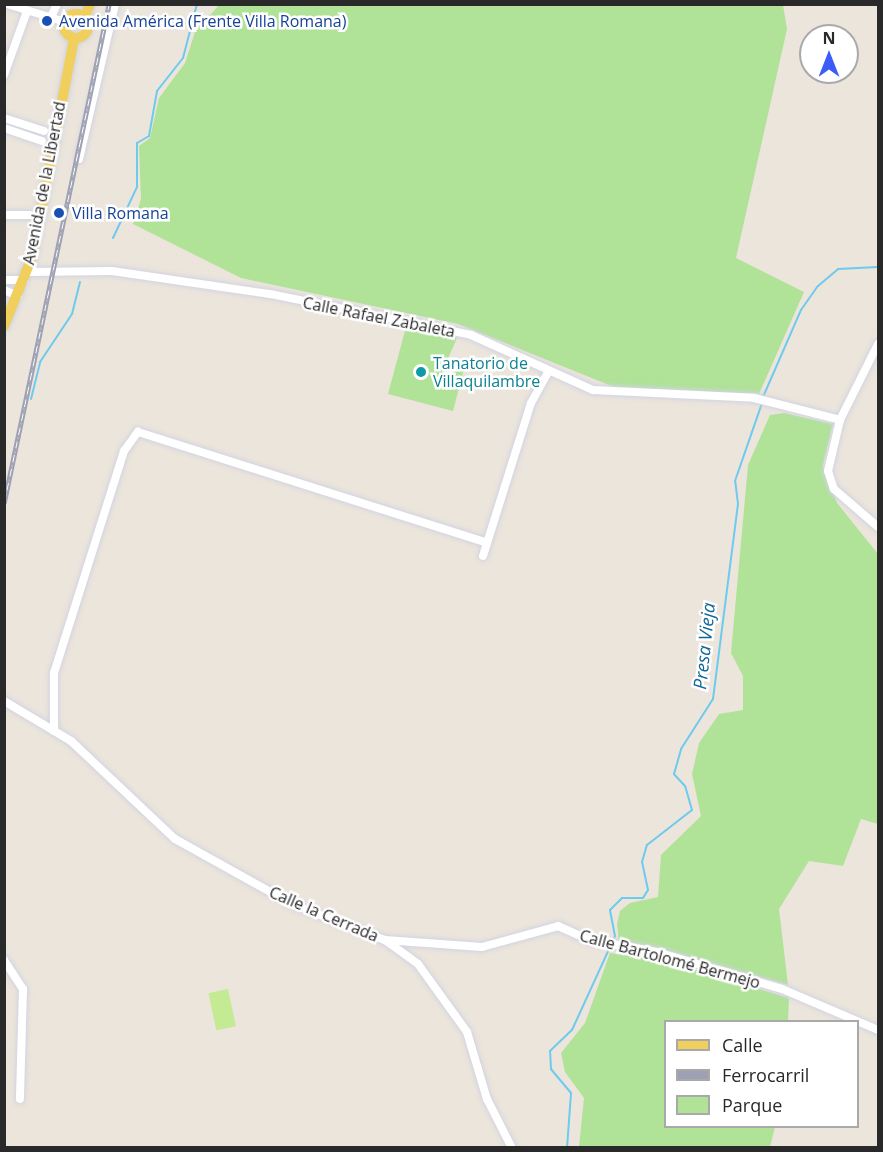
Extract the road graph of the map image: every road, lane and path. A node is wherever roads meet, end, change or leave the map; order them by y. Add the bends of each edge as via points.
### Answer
1 (7, 4) edge
2 (57, 4) edge
3 (90, 4) edge
4 (115, 4) edge
5 (27, 10) junction
6 (51, 17) junction
7 (85, 17) junction
8 (65, 22) junction
9 (74, 38) junction
10 (4, 75) edge
11 (4, 118) edge
12 (4, 128) edge
13 (44, 131) dead end
14 (42, 141) dead end
15 (79, 159) dead end
16 (4, 215) edge
17 (30, 215) dead end
18 (25, 276) junction
19 (4, 280) edge
20 (4, 290) edge
21 (18, 296) junction
22 (4, 326) edge
23 (879, 344) edge
24 (549, 371) junction
25 (840, 420) junction
26 (879, 527) edge
27 (487, 543) junction
28 (483, 556) dead end
29 (4, 701) edge
30 (54, 731) junction
31 (385, 940) junction
32 (7, 962) edge
33 (855, 1020) edge
34 (859, 1022) edge
35 (879, 1030) edge
36 (20, 1099) dead end
37 (512, 1148) edge

1 - 5 street
2 - 6 street
3 - 7 main road
4 - 15 street
5 - 6 street
5 - 10 street
6 - 8 street
7 - 8 main road via 75,14
7 - 9 main road via 87,31
8 - 9 main road via 66,32
9 - 18 main road, Avenida de la Libertad
11 - 13 street
12 - 14 street
16 - 17 street
18 - 19 street, Calle Rafael Zabaleta
18 - 21 main road, Avenida de la Libertad
18 - 24 street, Calle Rafael Zabaleta via 112,271 270,294 471,335
20 - 21 street
21 - 22 main road, Avenida de la Libertad
23 - 25 street
24 - 25 street, Calle Rafael Zabaleta via 593,390 763,400
24 - 27 street via 531,404
25 - 26 street via 829,457 831,480 855,511
27 - 28 street
27 - 30 street via 138,432 124,451 54,673
29 - 30 street, Calle la Cerrada
30 - 31 street, Calle la Cerrada via 175,839 292,904
31 - 33 street, Calle Bartolomé Bermejo via 482,947 558,927 609,946 657,952 782,989
31 - 37 street, Calle la Cerrada via 424,970 454,1008 494,1118
32 - 36 street via 23,989
34 - 35 street, Calle Bartolomé Bermejo

